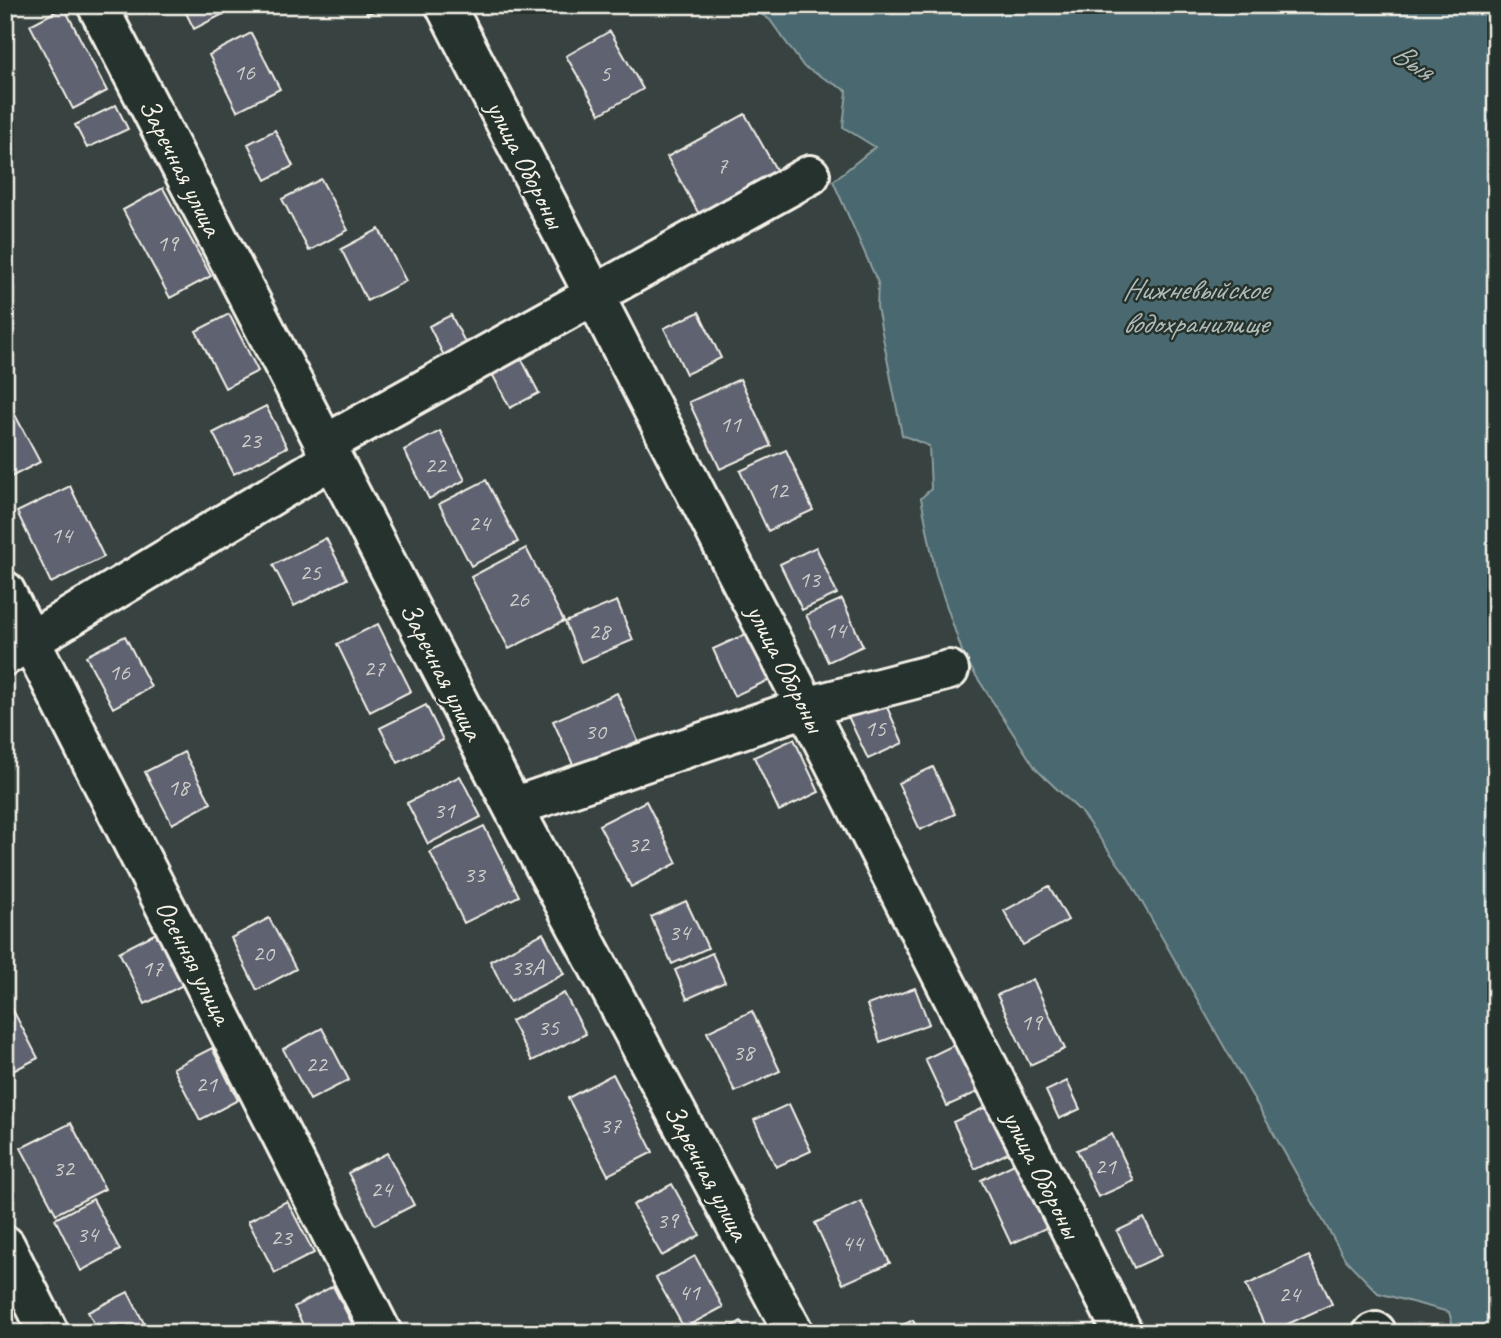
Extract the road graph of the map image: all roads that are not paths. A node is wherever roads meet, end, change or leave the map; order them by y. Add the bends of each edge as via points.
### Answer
1 (97, 5) edge
2 (445, 5) edge
3 (810, 175) dead end
4 (594, 297) junction
5 (328, 452) junction
6 (5, 592) edge
7 (18, 648) edge
8 (949, 670) dead end
9 (806, 707) junction
10 (513, 807) junction
11 (5, 1245) edge
12 (49, 1333) edge
13 (382, 1333) edge
14 (794, 1333) edge
15 (1123, 1333) edge

1 - 5 street, Заречная улица
2 - 4 street, улица Обороны
3 - 4 street
4 - 5 street
4 - 9 street, улица Обороны
5 - 7 street
5 - 10 street, Заречная улица
6 - 7 street, Осенняя улица
7 - 13 street, Осенняя улица
8 - 9 street
9 - 10 street
9 - 15 street, улица Обороны
10 - 14 street, Заречная улица
11 - 12 street

